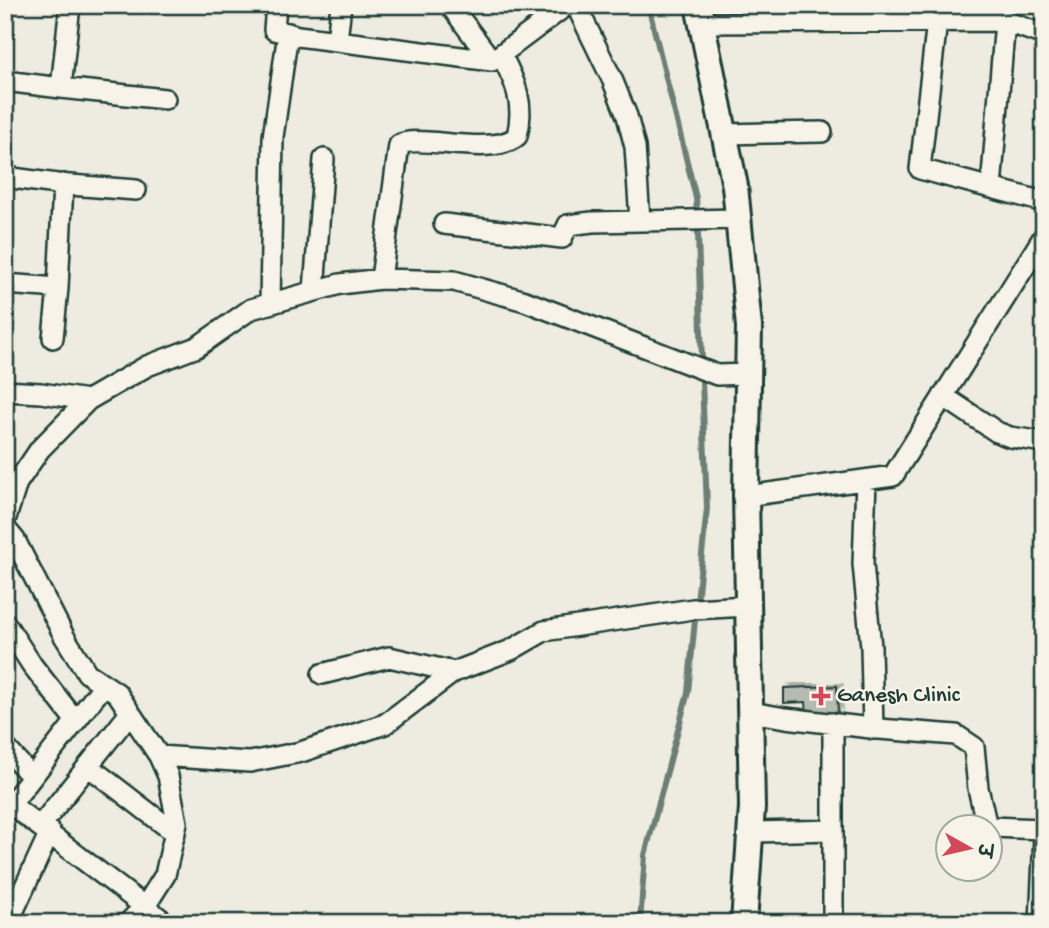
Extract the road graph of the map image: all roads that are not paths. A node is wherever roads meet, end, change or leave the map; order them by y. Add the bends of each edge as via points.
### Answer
1 (70, 5) edge
2 (268, 5) edge
3 (341, 5) edge
4 (450, 5) edge
5 (567, 5) edge
6 (576, 5) edge
7 (700, 14) edge
8 (937, 21) junction
9 (1005, 21) junction
10 (288, 33) junction
11 (1044, 35) edge
12 (337, 41) junction
13 (497, 58) junction
14 (5, 81) edge
15 (61, 88) junction
16 (165, 99) dead end
17 (822, 132) dead end
18 (724, 134) junction
19 (324, 159) dead end
20 (5, 177) edge
21 (63, 184) junction
22 (990, 188) junction
23 (136, 190) dead end
24 (1044, 202) edge
25 (738, 219) junction
26 (640, 220) junction
27 (444, 224) dead end
28 (1044, 236) edge
29 (381, 279) junction
30 (5, 284) edge
31 (58, 288) junction
32 (314, 290) junction
33 (270, 303) junction
34 (53, 338) dead end
35 (748, 374) junction
36 (5, 391) edge
37 (943, 396) junction
38 (88, 400) junction
39 (1044, 443) edge
40 (866, 480) junction
41 (746, 496) junction
42 (5, 521) edge
43 (5, 528) edge
44 (748, 606) junction
45 (5, 623) edge
46 (454, 672) junction
47 (322, 674) dead end
48 (104, 685) junction
49 (750, 712) junction
50 (130, 713) junction
51 (75, 720) junction
52 (834, 723) junction
53 (873, 729) junction
54 (5, 747) edge
55 (159, 756) junction
56 (88, 766) junction
57 (31, 776) junction
58 (8, 802) edge
59 (984, 813) edge
60 (1004, 828) edge
61 (45, 829) junction
62 (1044, 829) edge
63 (833, 830) junction
64 (750, 832) junction
65 (175, 833) junction
66 (1044, 835) edge
67 (13, 891) edge
68 (145, 905) junction
69 (8, 923) edge
70 (128, 923) edge
71 (166, 923) edge
72 (744, 923) edge
73 (833, 923) edge
74 (1040, 923) edge

1 - 15 street
2 - 10 street via 276,6 274,30
3 - 12 street
4 - 13 street
5 - 13 street
6 - 26 street via 627,116 635,148
7 - 8 street
7 - 18 street
8 - 9 street
8 - 22 street via 920,169
9 - 11 street
9 - 22 street
10 - 12 street
10 - 33 street via 273,137
12 - 13 street
13 - 29 street via 518,89 517,136 480,145 400,145
14 - 15 street
15 - 16 street
17 - 18 street
18 - 25 street
19 - 32 street
20 - 21 street
21 - 23 street
21 - 31 street
22 - 24 street
25 - 26 street
25 - 35 street via 749,327
26 - 27 street via 568,225 562,238
28 - 37 street
29 - 32 street
29 - 35 street via 454,281 525,301 717,375
30 - 31 street
31 - 34 street
32 - 33 street
33 - 38 street via 251,309 197,347 147,366
35 - 41 street
36 - 38 street
37 - 39 street via 996,432
37 - 40 street via 893,476
38 - 42 street via 40,449 17,483
40 - 41 street
40 - 53 street via 863,564
41 - 44 street
43 - 48 street via 87,673
44 - 46 street via 693,609 544,631 511,650
44 - 49 street
45 - 51 street
46 - 47 street via 389,657
46 - 55 street via 385,724 301,752 250,762
48 - 50 street via 117,693
48 - 51 street
49 - 52 street
49 - 64 street
50 - 55 street
50 - 56 street
51 - 57 street
52 - 53 street
52 - 63 street
53 - 59 street via 956,735 974,747
54 - 57 street
55 - 65 street via 168,776
56 - 61 street
56 - 65 street
57 - 58 street
58 - 61 street
60 - 62 street
61 - 67 street
61 - 68 street
63 - 64 street
63 - 73 street
64 - 72 street
65 - 68 street via 164,875
66 - 74 street
67 - 69 street
68 - 70 street
68 - 71 street

